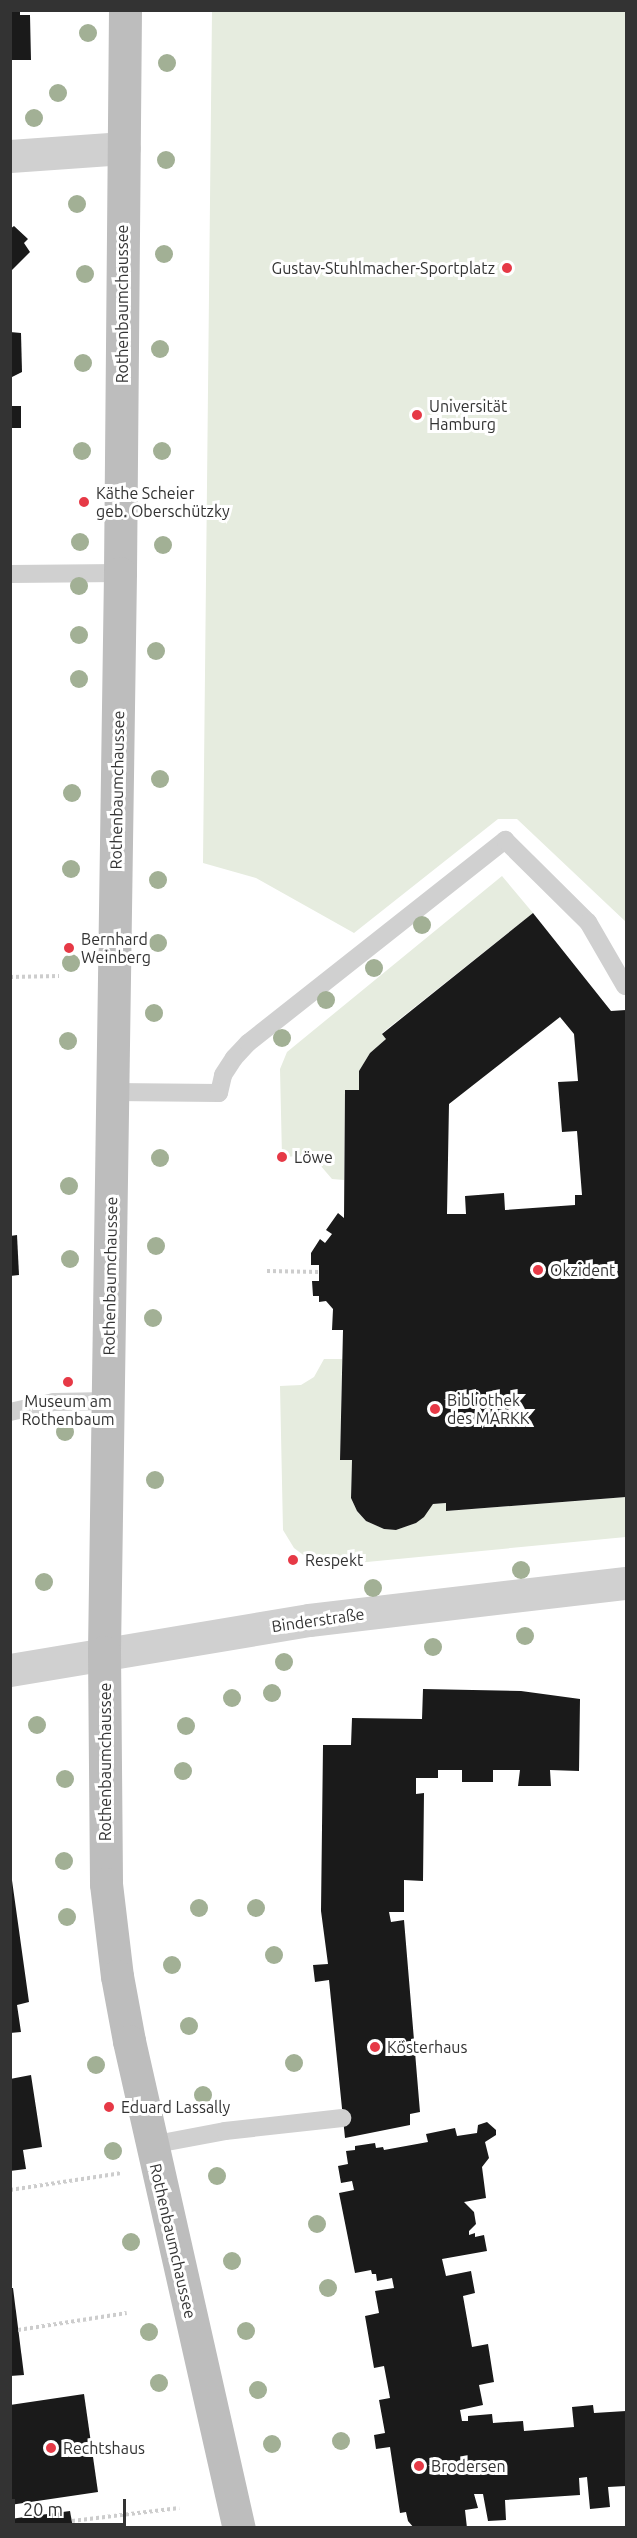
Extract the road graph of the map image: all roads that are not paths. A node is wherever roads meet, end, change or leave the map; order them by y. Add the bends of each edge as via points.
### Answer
1 (125, 10) edge
2 (124, 148) junction
3 (10, 156) edge
4 (120, 573) junction
5 (10, 574) edge
6 (624, 986) dead end
7 (113, 1092) junction
8 (108, 1401) junction
9 (10, 1412) edge
10 (627, 1582) edge
11 (104, 1652) junction
12 (10, 1670) edge
13 (342, 2118) dead end
14 (153, 2155) junction
15 (239, 2528) edge

1 - 2 main road, Rothenbaumchaussee
2 - 3 street
2 - 4 main road, Rothenbaumchaussee
4 - 5 lane
4 - 7 main road, Rothenbaumchaussee
6 - 7 lane via 588,922 505,840 248,1043 223,1076 219,1093
7 - 8 main road, Rothenbaumchaussee
8 - 9 lane via 54,1402
8 - 11 main road, Rothenbaumchaussee
10 - 11 street, Binderstraße via 309,1620
11 - 12 street, Binderstraße
11 - 14 main road, Rothenbaumchaussee via 107,1894 117,1976
13 - 14 lane via 225,2132
14 - 15 main road, Rothenbaumchaussee

